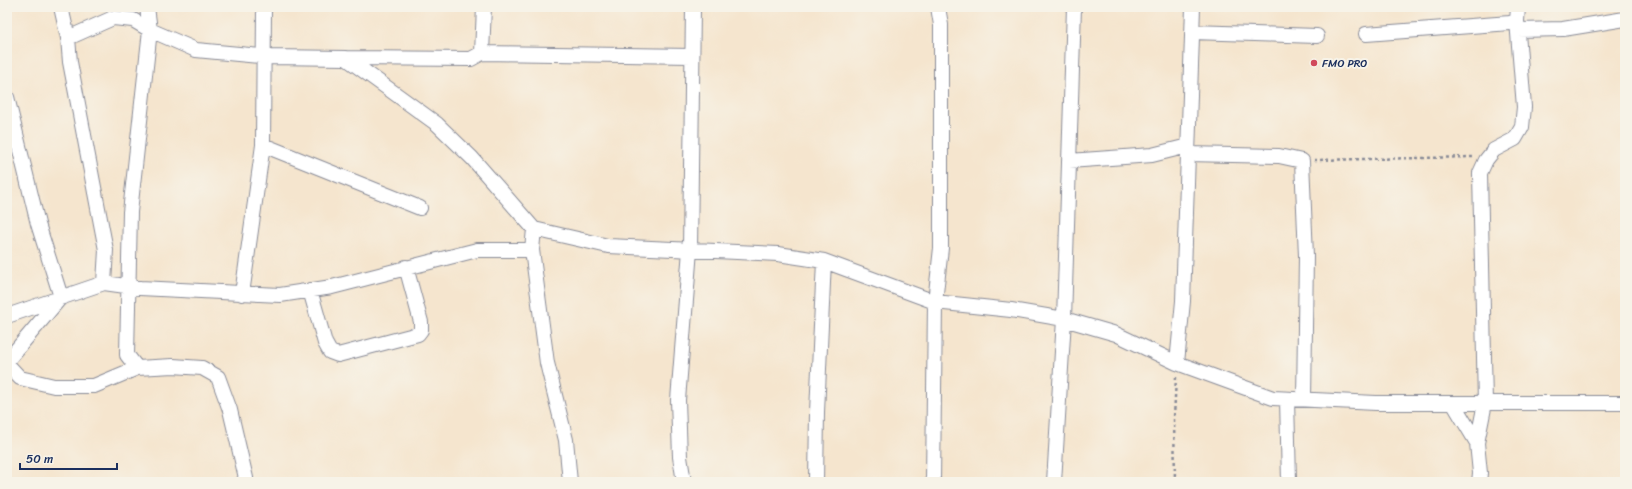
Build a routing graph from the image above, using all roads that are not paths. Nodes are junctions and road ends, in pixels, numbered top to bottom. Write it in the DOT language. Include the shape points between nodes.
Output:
graph roads {
  1 [pos="61,7"];
  2 [pos="147,7"];
  3 [pos="264,7"];
  4 [pos="484,7"];
  5 [pos="692,7"];
  6 [pos="938,7"];
  7 [pos="1074,7"];
  8 [pos="1193,7"];
  9 [pos="1518,7"];
  10 [pos="1625,19"];
  11 [pos="1517,25"];
  12 [pos="150,30"];
  13 [pos="1192,32"];
  14 [pos="1366,34"];
  15 [pos="1317,36"];
  16 [pos="68,38"];
  17 [pos="482,53"];
  18 [pos="263,56"];
  19 [pos="692,56"];
  20 [pos="346,58"];
  21 [pos="7,97"];
  22 [pos="263,145"];
  23 [pos="1188,150"];
  24 [pos="1069,161"];
  25 [pos="420,208"];
  26 [pos="534,229"];
  27 [pos="532,250"];
  28 [pos="690,250"];
  29 [pos="824,261"];
  30 [pos="406,267"];
  31 [pos="104,283"];
  32 [pos="127,286"];
  33 [pos="310,290"];
  34 [pos="242,294"];
  35 [pos="61,297"];
  36 [pos="935,302"];
  37 [pos="7,316"];
  38 [pos="1064,319"];
  39 [pos="7,362"];
  40 [pos="1177,363"];
  41 [pos="137,368"];
  42 [pos="1288,399"];
  43 [pos="1304,399"];
  44 [pos="1453,403"];
  45 [pos="1485,403"];
  46 [pos="1625,403"];
  47 [pos="1476,443"];
  48 [pos="243,482"];
  49 [pos="570,482"];
  50 [pos="684,482"];
  51 [pos="816,482"];
  52 [pos="933,482"];
  53 [pos="1054,482"];
  54 [pos="1289,482"];
  55 [pos="1479,482"];
  1 -- 16 [label="street"];
  2 -- 12 [label="street"];
  3 -- 18 [label="street"];
  4 -- 17 [label="street"];
  5 -- 19 [label="street"];
  6 -- 36 [label="street" via="941,25 941,248"];
  7 -- 24 [label="street"];
  8 -- 13 [label="street"];
  9 -- 11 [label="street"];
  10 -- 11 [label="street" via="1563,29"];
  11 -- 14 [label="street" via="1510,23"];
  11 -- 45 [label="street" via="1524,107 1522,127 1515,139 1494,150 1480,173"];
  12 -- 16 [label="street" via="133,20 113,18"];
  12 -- 18 [label="street" via="196,50"];
  12 -- 32 [label="street" via="130,212"];
  13 -- 15 [label="street"];
  13 -- 23 [label="street"];
  16 -- 31 [label="street" via="70,62 106,250"];
  17 -- 19 [label="street"];
  17 -- 20 [label="street" via="471,59"];
  18 -- 20 [label="street"];
  18 -- 22 [label="street"];
  19 -- 28 [label="street"];
  20 -- 26 [label="street" via="436,124 472,158"];
  21 -- 35 [label="street" via="38,224"];
  22 -- 25 [label="street"];
  22 -- 34 [label="street"];
  23 -- 24 [label="street"];
  23 -- 40 [label="street" via="1183,301"];
  23 -- 43 [label="street" via="1278,156 1302,161 1306,256"];
  24 -- 38 [label="street"];
  26 -- 27 [label="street"];
  26 -- 28 [label="street" via="608,246"];
  27 -- 30 [label="street" via="477,250"];
  27 -- 49 [label="street" via="547,363 566,440"];
  28 -- 29 [label="street" via="778,254"];
  28 -- 50 [label="street" via="678,400 680,457"];
  29 -- 36 [label="street"];
  29 -- 51 [label="street"];
  30 -- 33 [label="street"];
  30 -- 33 [label="street" via="421,322 418,334 338,355 330,352 325,343"];
  31 -- 32 [label="street"];
  31 -- 35 [label="street"];
  32 -- 34 [label="street"];
  32 -- 41 [label="street" via="127,355"];
  33 -- 34 [label="street" via="280,296"];
  35 -- 37 [label="street"];
  35 -- 39 [label="street"];
  36 -- 38 [label="street"];
  36 -- 52 [label="street"];
  38 -- 40 [label="street" via="1116,334"];
  38 -- 53 [label="street"];
  39 -- 41 [label="street" via="20,378 54,386 94,386"];
  40 -- 42 [label="street" via="1273,398"];
  41 -- 48 [label="street" via="202,368 218,377 230,410 246,478"];
  42 -- 43 [label="street"];
  42 -- 54 [label="street"];
  43 -- 44 [label="street" via="1376,403"];
  44 -- 45 [label="street"];
  44 -- 47 [label="street"];
  45 -- 46 [label="street"];
  45 -- 47 [label="street"];
  47 -- 55 [label="street"];
}
